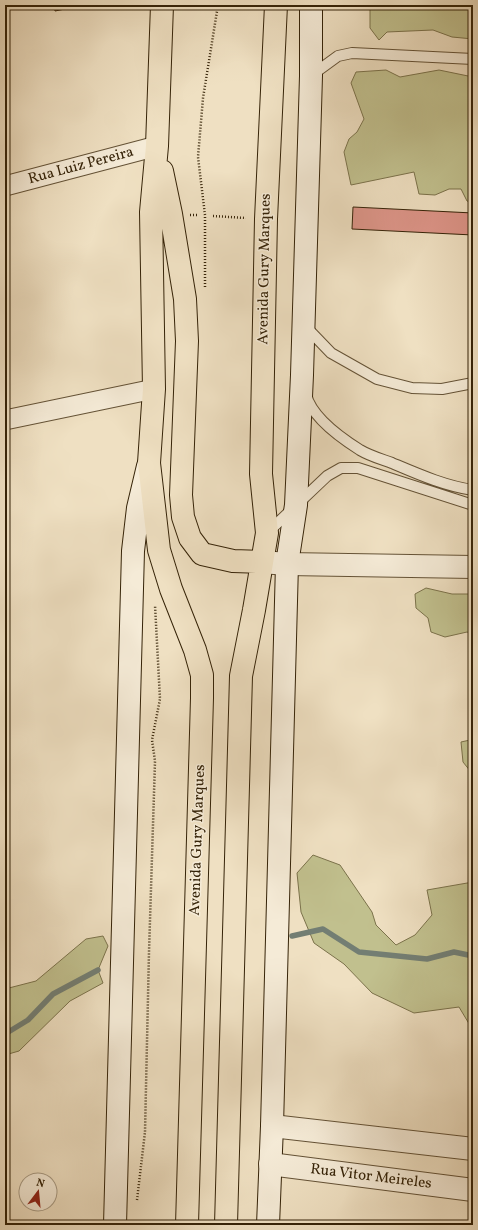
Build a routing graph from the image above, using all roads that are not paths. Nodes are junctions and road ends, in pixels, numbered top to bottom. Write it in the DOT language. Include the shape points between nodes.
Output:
graph roads {
  1 [pos="162,5"];
  2 [pos="276,5"];
  3 [pos="311,5"];
  4 [pos="473,59"];
  5 [pos="311,76"];
  6 [pos="157,146"];
  7 [pos="5,186"];
  8 [pos="303,324"];
  9 [pos="302,375"];
  10 [pos="473,383"];
  11 [pos="154,389"];
  12 [pos="5,420"];
  13 [pos="149,463"];
  14 [pos="473,490"];
  15 [pos="296,505"];
  16 [pos="473,505"];
  17 [pos="267,533"];
  18 [pos="262,562"];
  19 [pos="286,564"];
  20 [pos="473,567"];
  21 [pos="272,1126"];
  22 [pos="473,1149"];
  23 [pos="270,1164"];
  24 [pos="473,1190"];
  25 [pos="115,1225"];
  26 [pos="187,1225"];
  27 [pos="226,1225"];
  28 [pos="268,1225"];
  1 -- 6 [label="main road, Avenida Gury Marques"];
  2 -- 17 [label="main road, Avenida Gury Marques" via="266,219 261,466"];
  3 -- 5 [label="main road"];
  4 -- 5 [label="lane" via="352,53 338,56"];
  5 -- 8 [label="main road"];
  6 -- 7 [label="street, Rua Luiz Pereira"];
  6 -- 11 [label="main road, Avenida Gury Marques" via="151,212"];
  6 -- 18 [label="main road" via="185,299 187,341 181,495 183,517 190,538 202,554 233,561"];
  8 -- 9 [label="main road"];
  8 -- 10 [label="lane" via="331,353 377,378 412,388 442,389"];
  9 -- 14 [label="lane" via="307,398 320,420 361,451 421,475"];
  9 -- 15 [label="main road"];
  11 -- 12 [label="street"];
  11 -- 13 [label="main road, Avenida Gury Marques"];
  13 -- 25 [label="main road, Avenida Gury Marques" via="138,508 133,551"];
  13 -- 26 [label="main road, Avenida Gury Marques" via="159,550 202,676"];
  15 -- 16 [label="lane" via="327,476 341,468 358,468"];
  15 -- 17 [label="lane"];
  15 -- 19 [label="main road"];
  17 -- 18 [label="main road, Avenida Gury Marques"];
  18 -- 19 [label="main road"];
  18 -- 27 [label="main road, Avenida Gury Marques" via="241,676"];
  19 -- 20 [label="main road"];
  19 -- 21 [label="main road"];
  21 -- 22 [label="main road"];
  21 -- 23 [label="main road"];
  23 -- 24 [label="main road, Rua Vitor Meireles"];
  23 -- 28 [label="main road"];
}
